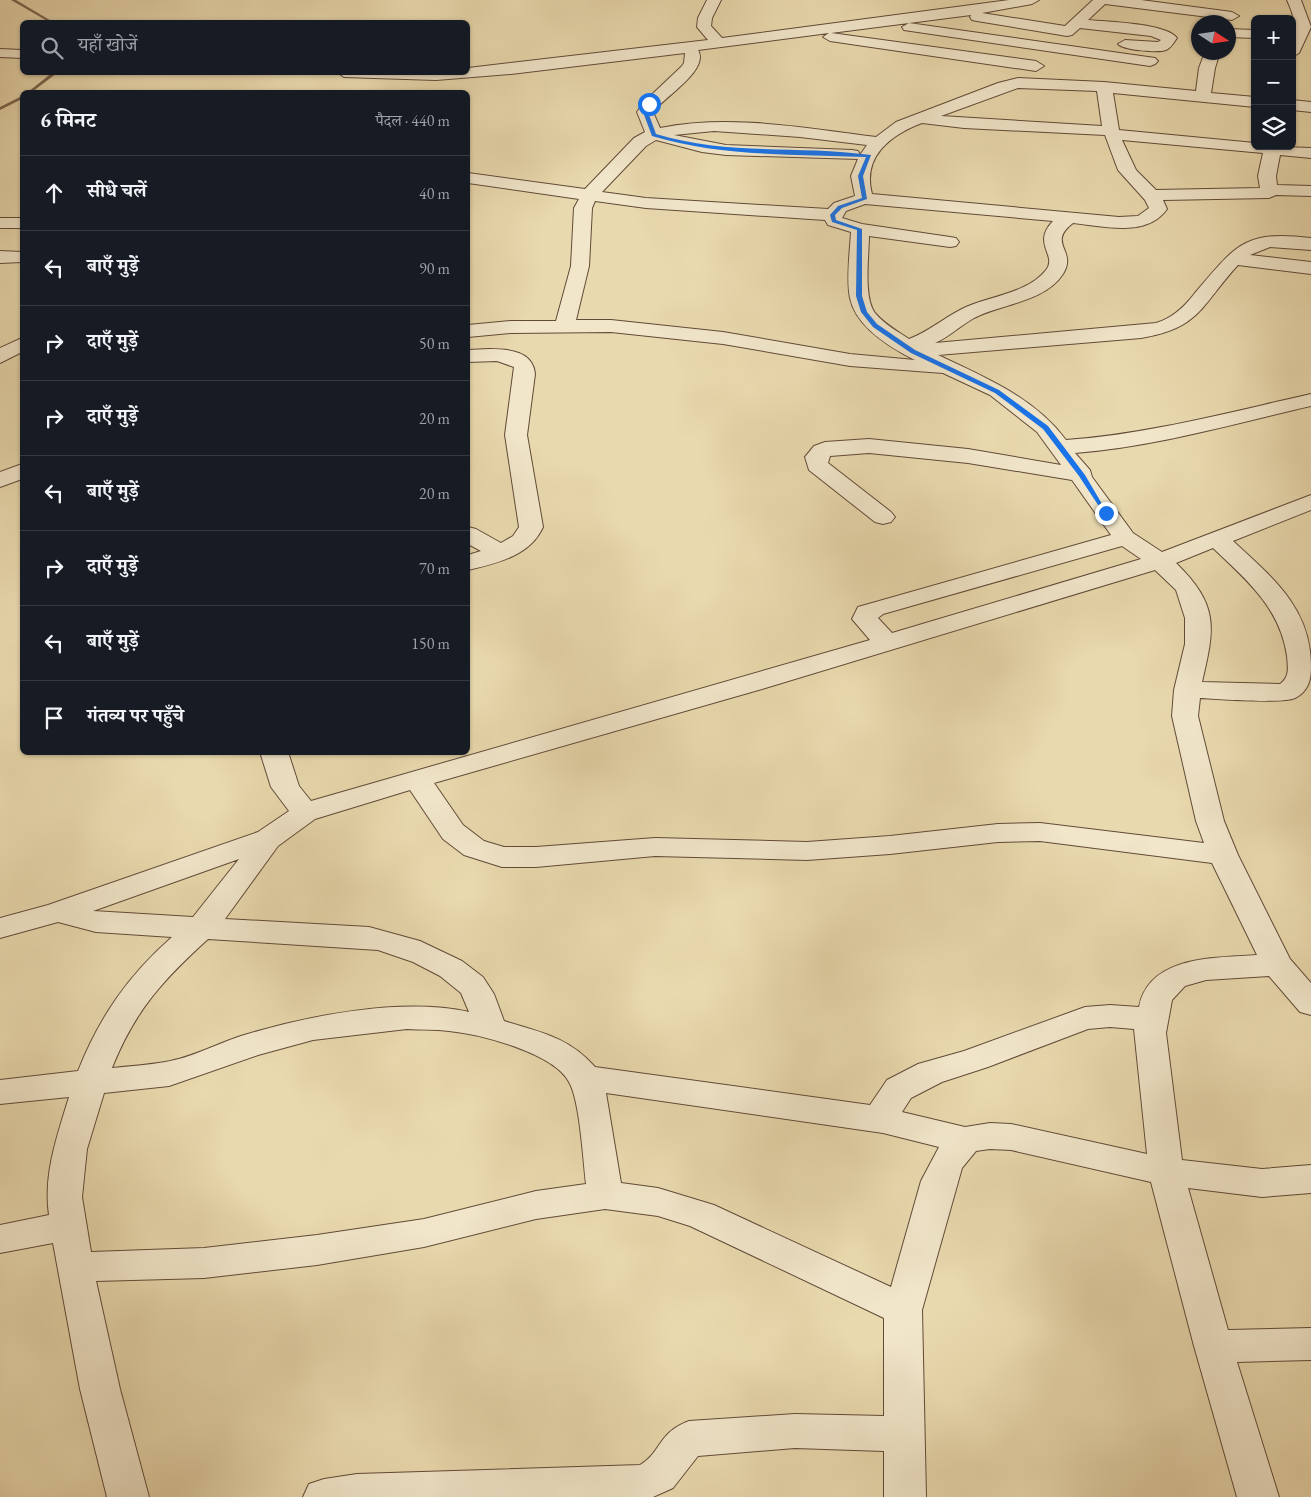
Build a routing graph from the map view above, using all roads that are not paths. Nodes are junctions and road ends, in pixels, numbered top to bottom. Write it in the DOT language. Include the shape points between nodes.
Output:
graph roads {
  1 [pos="714,0"];
  2 [pos="1032,0"];
  3 [pos="1100,0"];
  4 [pos="1108,0"];
  5 [pos="1213,0"];
  6 [pos="1294,0"];
  7 [pos="954,12"];
  8 [pos="1195,15"];
  9 [pos="1232,15"];
  10 [pos="908,27"];
  11 [pos="810,30"];
  12 [pos="1069,30"];
  13 [pos="1236,33"];
  14 [pos="1251,34"];
  15 [pos="1302,36"];
  16 [pos="718,42"];
  17 [pos="688,46"];
  18 [pos="1050,48"];
  19 [pos="0,53"];
  20 [pos="20,54"];
  21 [pos="1210,60"];
  22 [pos="1150,61"];
  23 [pos="1036,66"];
  24 [pos="470,72"];
  25 [pos="1031,83"];
  26 [pos="1104,87"];
  27 [pos="1203,97"];
  28 [pos="1251,102"];
  29 [pos="1296,106"];
  30 [pos="1311,108"];
  31 [pos="919,118"];
  32 [pos="1028,127"];
  33 [pos="1112,133"];
  34 [pos="654,134"];
  35 [pos="879,142"];
  36 [pos="1251,146"];
  37 [pos="1273,150"];
  38 [pos="1288,150"];
  39 [pos="1311,153"];
  40 [pos="869,156"];
  41 [pos="470,178"];
  42 [pos="1270,190"];
  43 [pos="1311,191"];
  44 [pos="589,195"];
  45 [pos="1152,195"];
  46 [pos="864,199"];
  47 [pos="832,215"];
  48 [pos="1069,218"];
  49 [pos="0,222"];
  50 [pos="20,222"];
  51 [pos="860,229"];
  52 [pos="950,242"];
  53 [pos="1311,244"];
  54 [pos="0,257"];
  55 [pos="20,257"];
  56 [pos="1246,261"];
  57 [pos="1311,268"];
  58 [pos="565,325"];
  59 [pos="470,331"];
  60 [pos="20,345"];
  61 [pos="910,349"];
  62 [pos="470,356"];
  63 [pos="0,357"];
  64 [pos="950,368"];
  65 [pos="1311,400"];
  66 [pos="1061,447"];
  67 [pos="1082,475"];
  68 [pos="1307,508"];
  69 [pos="883,518"];
  70 [pos="470,535"];
  71 [pos="1125,538"];
  72 [pos="1218,540"];
  73 [pos="499,552"];
  74 [pos="470,561"];
  75 [pos="1160,561"];
  76 [pos="887,643"];
  77 [pos="1187,690"];
  78 [pos="275,755"];
  79 [pos="418,781"];
  80 [pos="305,814"];
  81 [pos="268,839"];
  82 [pos="1223,855"];
  83 [pos="58,912"];
  84 [pos="202,927"];
  85 [pos="0,928"];
  86 [pos="1278,965"];
  87 [pos="1311,1004"];
  88 [pos="1153,1018"];
  89 [pos="490,1028"];
  90 [pos="585,1078"];
  91 [pos="90,1082"];
  92 [pos="0,1092"];
  93 [pos="882,1120"];
  94 [pos="965,1140"];
  95 [pos="1166,1172"];
  96 [pos="1311,1179"];
  97 [pos="605,1195"];
  98 [pos="69,1226"];
  99 [pos="0,1239"];
  100 [pos="76,1267"];
  101 [pos="903,1310"];
  102 [pos="1311,1344"];
  103 [pos="1213,1346"];
  104 [pos="905,1434"];
  105 [pos="128,1497"];
  106 [pos="324,1497"];
  107 [pos="905,1497"];
  108 [pos="1258,1497"];
  1 -- 16 [label="street" via="704,27"];
  2 -- 7 [label="street"];
  3 -- 12 [label="street"];
  4 -- 8 [label="street"];
  5 -- 9 [label="street" via="1235,3"];
  6 -- 15 [label="street" via="1304,23"];
  7 -- 11 [label="street"];
  7 -- 12 [label="street"];
  10 -- 18 [label="street"];
  11 -- 16 [label="street"];
  11 -- 23 [label="street" via="832,38"];
  12 -- 12 [label="street" via="1154,32 1170,38 1159,47"];
  12 -- 18 [label="street"];
  13 -- 14 [label="street"];
  16 -- 17 [label="street"];
  17 -- 24 [label="street"];
  17 -- 34 [label="street" via="693,54 689,68 649,104 645,112"];
  18 -- 22 [label="street"];
  18 -- 23 [label="street"];
  19 -- 20 [label="street"];
  21 -- 27 [label="street"];
  23 -- 25 [label="street"];
  25 -- 26 [label="street"];
  25 -- 31 [label="street" via="1003,86"];
  25 -- 32 [label="street"];
  26 -- 27 [label="street"];
  26 -- 33 [label="street"];
  27 -- 28 [label="street"];
  29 -- 30 [label="street"];
  31 -- 32 [label="street"];
  31 -- 35 [label="street" via="902,125"];
  32 -- 33 [label="street"];
  33 -- 36 [label="street"];
  33 -- 45 [label="street" via="1128,173"];
  34 -- 35 [label="street" via="685,128 740,127"];
  34 -- 40 [label="street" via="710,148"];
  34 -- 44 [label="street" via="628,153"];
  35 -- 40 [label="street"];
  37 -- 42 [label="street" via="1267,176"];
  38 -- 39 [label="street"];
  40 -- 46 [label="street" via="860,176"];
  41 -- 44 [label="street"];
  42 -- 43 [label="street"];
  42 -- 45 [label="street" via="1264,194"];
  44 -- 47 [label="street" via="646,203"];
  44 -- 58 [label="street" via="583,208 580,266"];
  45 -- 48 [label="street" via="1158,209 1149,219 1139,222"];
  46 -- 47 [label="street" via="840,207"];
  46 -- 48 [label="street"];
  47 -- 51 [label="street" via="834,221"];
  48 -- 61 [label="street" via="1053,230 1051,236 1058,260 1052,275 1040,284 963,316"];
  49 -- 50 [label="street"];
  51 -- 52 [label="street"];
  51 -- 61 [label="street" via="859,296 864,312 875,325"];
  53 -- 56 [label="street" via="1258,244"];
  54 -- 55 [label="street"];
  56 -- 57 [label="street"];
  56 -- 61 [label="street" via="1175,323 1162,328 1112,335"];
  58 -- 59 [label="street"];
  58 -- 64 [label="street" via="611,326 723,338 850,360"];
  60 -- 63 [label="street"];
  61 -- 64 [label="street"];
  62 -- 73 [label="street" via="505,356 524,364 516,435 531,528 521,543"];
  64 -- 66 [label="street" via="1017,405 1045,428"];
  65 -- 66 [label="street" via="1164,433 1102,444"];
  66 -- 67 [label="street"];
  67 -- 69 [label="street" via="919,450 869,446 832,447 822,451 816,457 817,465"];
  67 -- 71 [label="street"];
  68 -- 72 [label="street"];
  70 -- 73 [label="street"];
  71 -- 75 [label="street"];
  71 -- 76 [label="street" via="874,608 867,612 865,618"];
  72 -- 75 [label="street"];
  72 -- 77 [label="street" via="1263,582 1289,615 1299,642 1302,673 1296,686 1286,692"];
  73 -- 74 [label="street"];
  75 -- 76 [label="street"];
  75 -- 77 [label="street" via="1187,588 1198,618 1198,644"];
  76 -- 79 [label="street"];
  77 -- 82 [label="street" via="1186,716 1210,821"];
  78 -- 80 [label="street" via="284,787"];
  79 -- 80 [label="street"];
  79 -- 82 [label="street" via="453,832 474,848 502,857 655,847 807,851 1040,832"];
  80 -- 81 [label="street"];
  81 -- 83 [label="street"];
  81 -- 84 [label="street" via="239,882"];
  82 -- 86 [label="street"];
  83 -- 84 [label="street" via="96,922"];
  83 -- 85 [label="street"];
  84 -- 89 [label="street" via="370,937 403,945 448,967 471,984"];
  84 -- 91 [label="street" via="159,966 132,998 108,1037"];
  86 -- 87 [label="street"];
  86 -- 88 [label="street" via="1206,969 1174,978 1157,996"];
  88 -- 93 [label="street" via="1085,1018 930,1073 899,1089 888,1103"];
  88 -- 95 [label="street" via="1150,1033"];
  89 -- 90 [label="street" via="542,1045 569,1059"];
  89 -- 91 [label="street" via="449,1019 407,1018 313,1028 250,1045 169,1074"];
  90 -- 93 [label="street"];
  90 -- 97 [label="street" via="592,1102"];
  91 -- 92 [label="street"];
  91 -- 98 [label="street" via="70,1149 64,1197"];
  93 -- 94 [label="street"];
  94 -- 95 [label="street" via="1010,1137"];
  94 -- 101 [label="street" via="947,1162 939,1180"];
  95 -- 96 [label="street" via="1262,1183"];
  95 -- 103 [label="street"];
  97 -- 100 [label="street" via="536,1205 424,1233 317,1250 204,1263"];
  97 -- 101 [label="street" via="658,1202 701,1215"];
  98 -- 99 [label="street"];
  98 -- 100 [label="street"];
  100 -- 105 [label="street" via="100,1389"];
  101 -- 104 [label="street"];
  102 -- 103 [label="street"];
  103 -- 108 [label="street"];
  104 -- 106 [label="street" via="794,1431 689,1439 677,1447 666,1470 654,1480 640,1483 358,1492"];
  104 -- 107 [label="street"];
}
